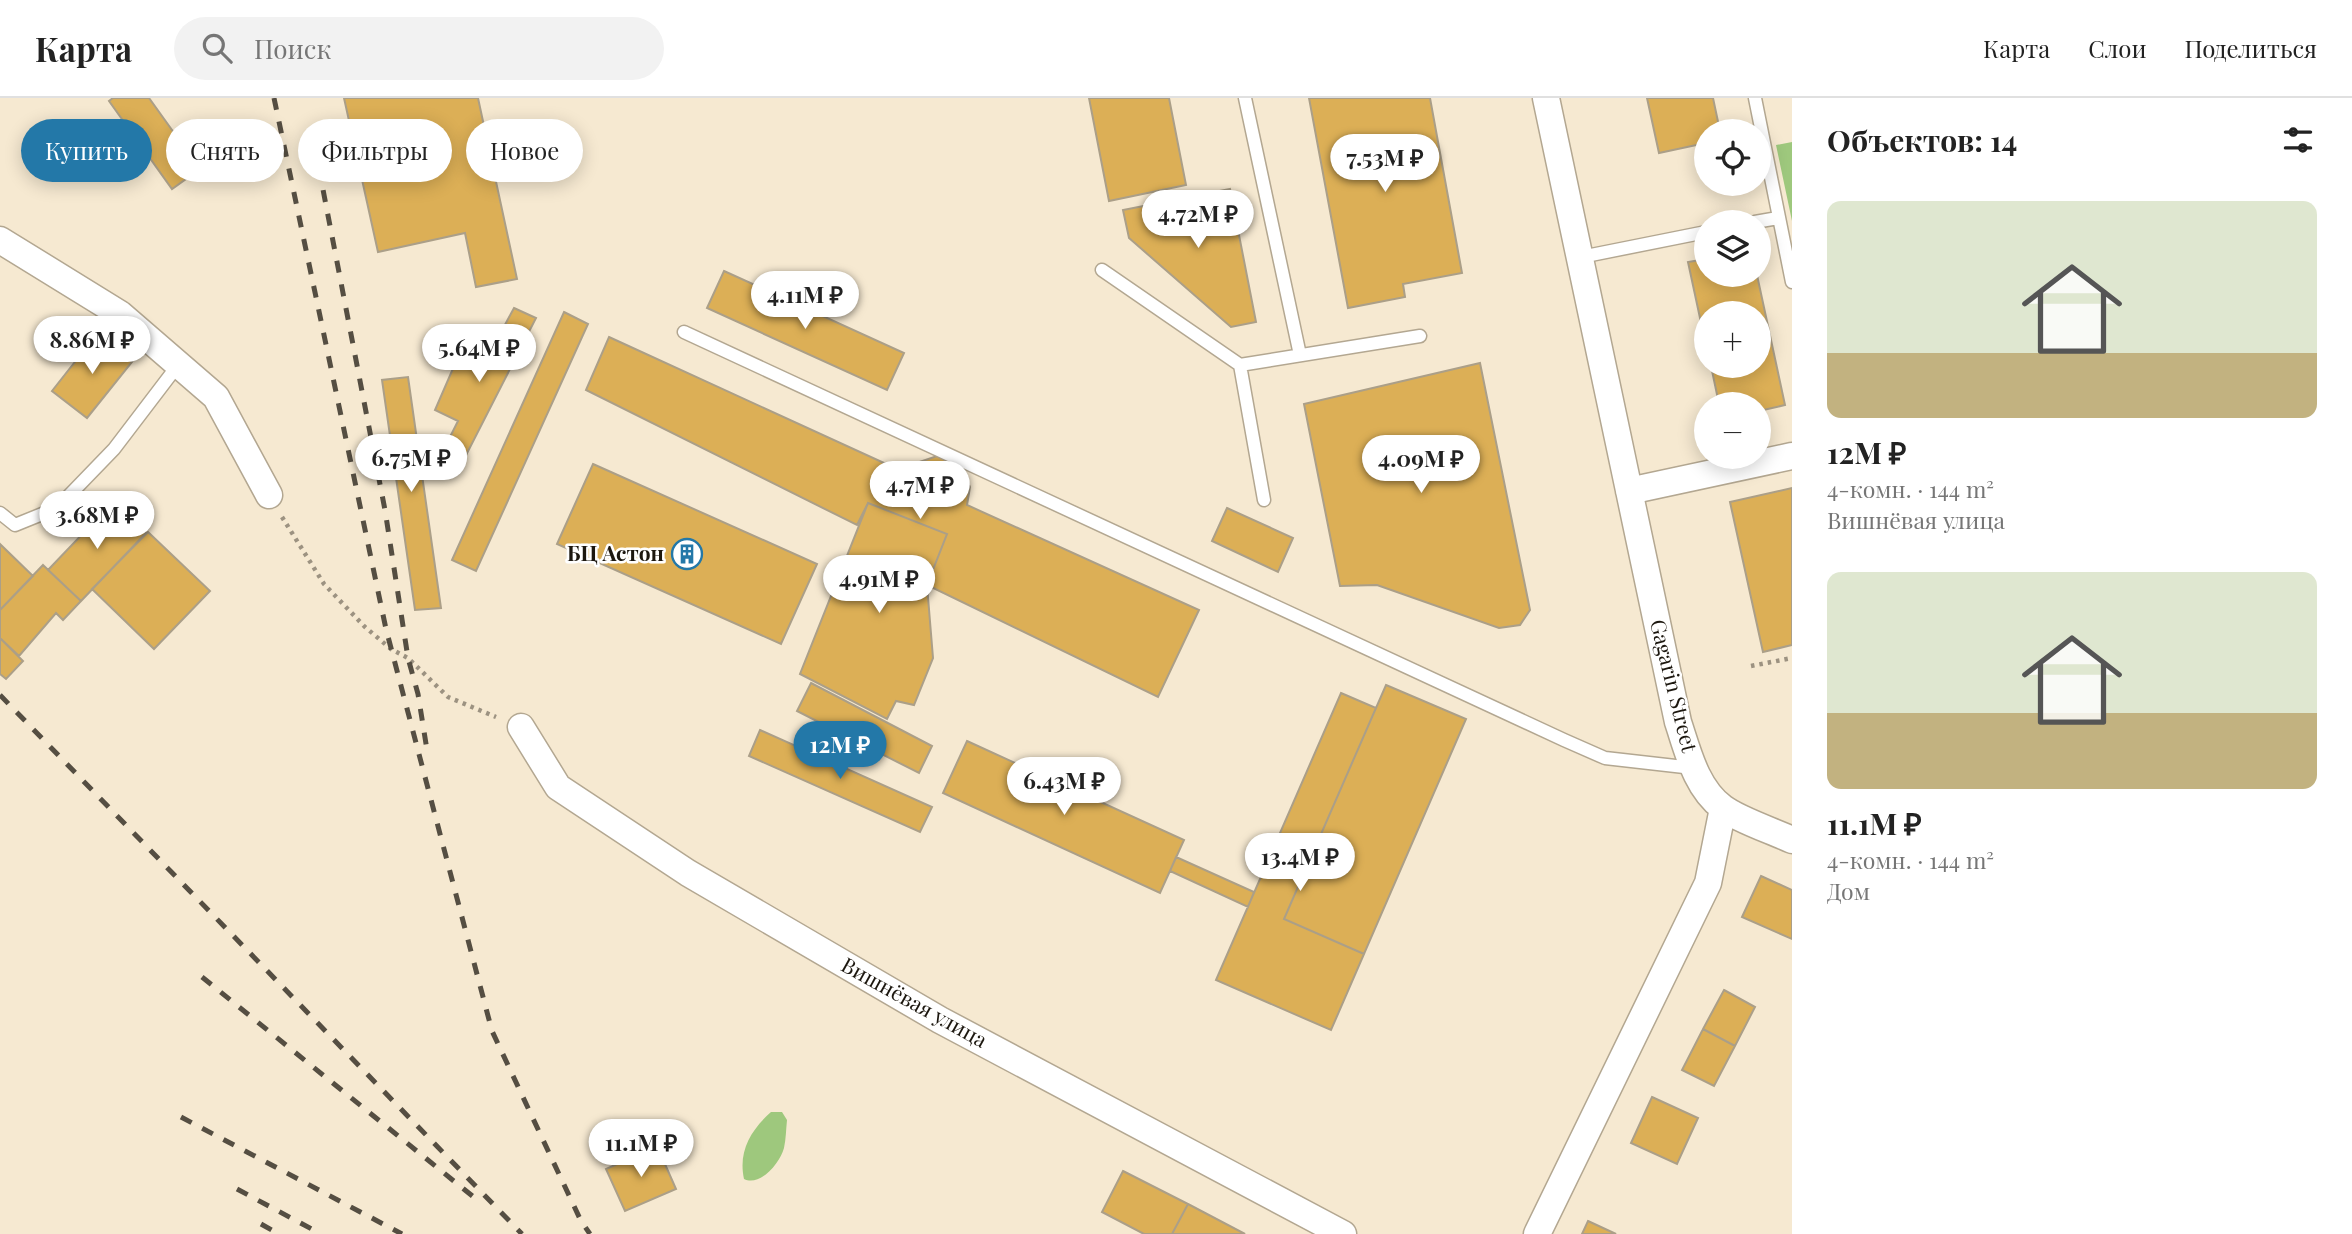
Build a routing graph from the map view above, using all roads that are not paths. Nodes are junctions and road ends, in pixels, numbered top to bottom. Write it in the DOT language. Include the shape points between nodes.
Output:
graph roads {
  1 [pos="1245,98"];
  2 [pos="1546,98"];
  3 [pos="1755,98"];
  4 [pos="1778,218"];
  5 [pos="1771,219"];
  6 [pos="1694,234"];
  7 [pos="0,240"];
  8 [pos="1581,257"];
  9 [pos="1102,270"];
  10 [pos="1792,282"];
  11 [pos="684,332"];
  12 [pos="1420,336"];
  13 [pos="1300,355"];
  14 [pos="178,365"];
  15 [pos="1240,365"];
  16 [pos="1792,456"];
  17 [pos="1629,491"];
  18 [pos="269,495"];
  19 [pos="1264,500"];
  20 [pos="0,513"];
  21 [pos="521,727"];
  22 [pos="1693,768"];
  23 [pos="1723,808"];
  24 [pos="1792,840"];
  25 [pos="1343,1234"];
  26 [pos="1537,1234"];
  1 -- 13 [label="lane"];
  2 -- 8 [label="street, Gagarin Street"];
  3 -- 4 [label="lane"];
  4 -- 5 [label="lane"];
  4 -- 10 [label="lane"];
  6 -- 8 [label="lane"];
  7 -- 14 [label="street" via="120,314"];
  8 -- 17 [label="street, Gagarin Street"];
  9 -- 15 [label="lane"];
  11 -- 22 [label="lane" via="1605,758"];
  12 -- 13 [label="lane"];
  13 -- 15 [label="lane"];
  14 -- 18 [label="street" via="216,397"];
  14 -- 20 [label="lane" via="114,449 57,508 15,525"];
  15 -- 19 [label="lane"];
  16 -- 17 [label="street"];
  17 -- 22 [label="street, Gagarin Street" via="1678,722"];
  21 -- 25 [label="street, Вишнёвая улица" via="558,787 688,873 940,1020"];
  22 -- 23 [label="street, Gagarin Street"];
  23 -- 24 [label="street"];
  23 -- 26 [label="street" via="1708,883"];
}
